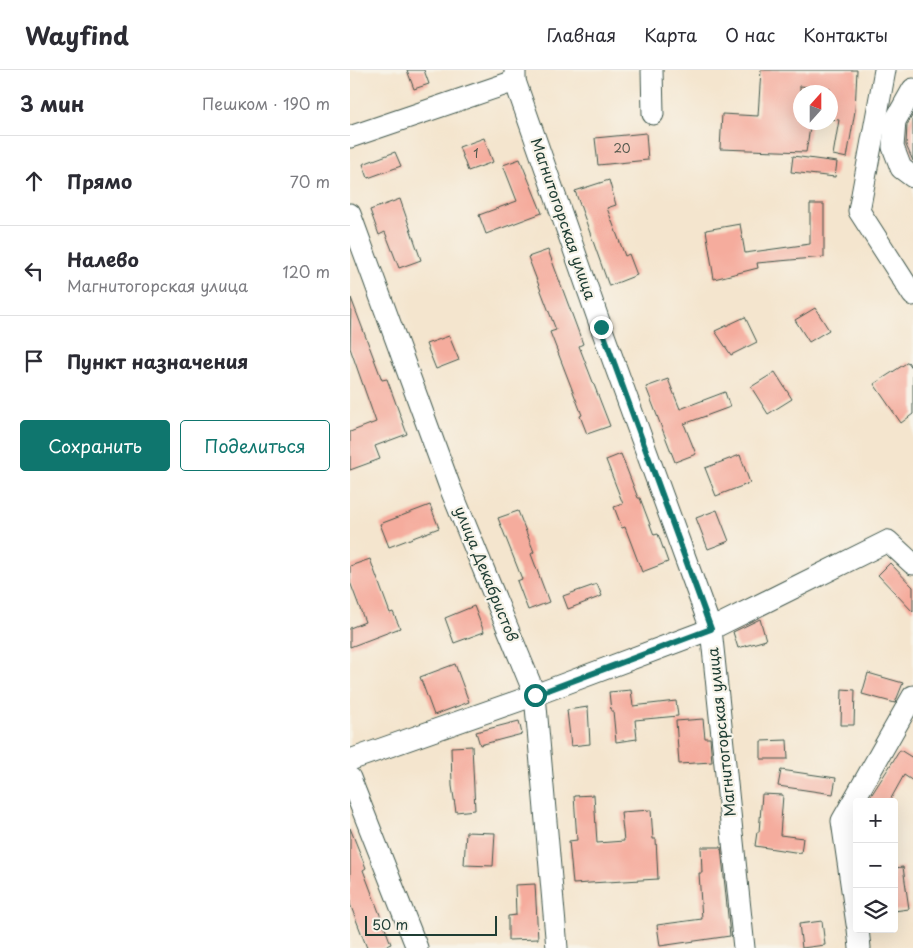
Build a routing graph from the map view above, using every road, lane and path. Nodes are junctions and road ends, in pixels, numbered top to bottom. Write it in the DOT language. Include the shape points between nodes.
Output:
graph roads {
  1 [pos="652,70"];
  2 [pos="884,70"];
  3 [pos="515,76"];
  4 [pos="913,89"];
  5 [pos="653,114"];
  6 [pos="350,137"];
  7 [pos="913,176"];
  8 [pos="350,214"];
  9 [pos="913,295"];
  10 [pos="913,564"];
  11 [pos="711,629"];
  12 [pos="535,695"];
  13 [pos="913,696"];
  14 [pos="350,760"];
  15 [pos="350,778"];
  16 [pos="853,897"];
  17 [pos="858,933"];
  18 [pos="418,948"];
  19 [pos="557,948"];
  20 [pos="744,948"];
  21 [pos="860,948"];
  1 -- 5 [label="street"];
  2 -- 9 [label="street" via="859,211"];
  3 -- 6 [label="street"];
  3 -- 11 [label="street, Магнитогорская улица" via="604,336"];
  4 -- 7 [label="street" via="895,121 893,147 900,168"];
  8 -- 12 [label="street, улица Декабристов" via="451,490"];
  10 -- 11 [label="street" via="888,541"];
  11 -- 12 [label="street"];
  11 -- 20 [label="street, Магнитогорская улица"];
  12 -- 14 [label="street"];
  12 -- 19 [label="street, улица Декабристов"];
  13 -- 16 [label="street" via="842,822"];
  15 -- 18 [label="street"];
  17 -- 21 [label="street"];
}
